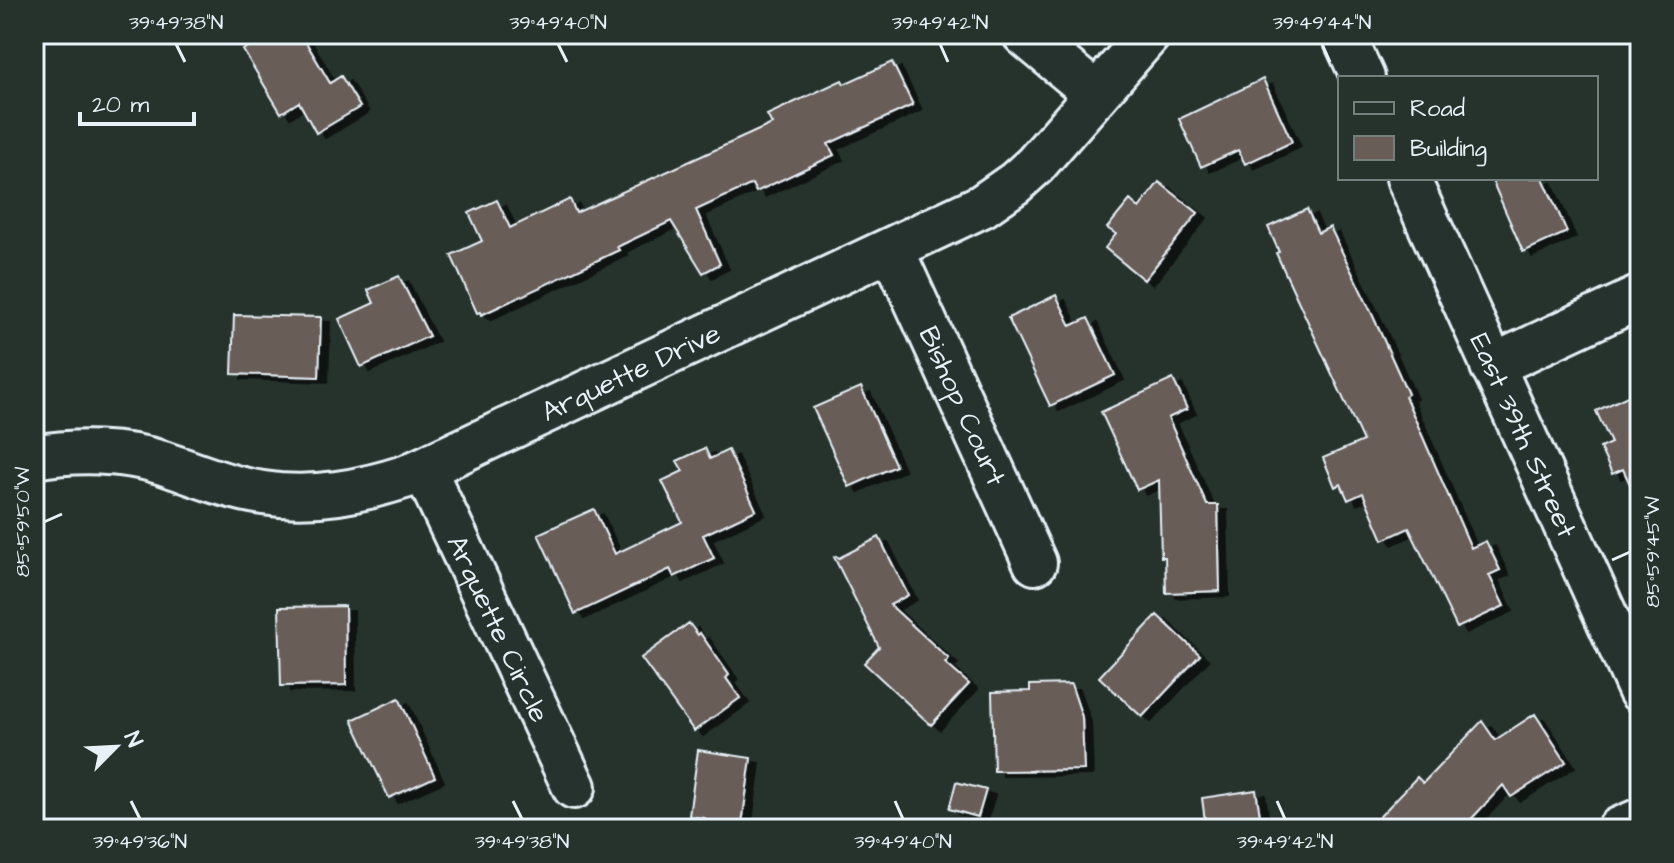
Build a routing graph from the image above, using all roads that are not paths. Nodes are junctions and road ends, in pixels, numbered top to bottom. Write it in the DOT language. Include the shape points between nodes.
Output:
graph roads {
  1 [pos="1024,34"];
  2 [pos="1149,34"];
  3 [pos="1343,34"];
  4 [pos="1362,76"];
  5 [pos="1096,94"];
  6 [pos="1409,180"];
  7 [pos="892,249"];
  8 [pos="1640,297"];
  9 [pos="1492,366"];
  10 [pos="34,457"];
  11 [pos="424,469"];
  12 [pos="1035,563"];
  13 [pos="1640,691"];
  14 [pos="574,787"];
  15 [pos="1640,820"];
  16 [pos="1619,829"];
  1 -- 5 [label="street"];
  2 -- 5 [label="street, Arquette Drive"];
  3 -- 4 [label="street"];
  5 -- 7 [label="street, Arquette Drive" via="1015,183 972,211"];
  6 -- 9 [label="street, East 39th Street"];
  7 -- 11 [label="street, Arquette Drive"];
  7 -- 12 [label="street, Bishop Court"];
  8 -- 9 [label="street"];
  9 -- 13 [label="street, East 39th Street"];
  10 -- 11 [label="street, Arquette Drive" via="122,455 159,461 248,490 303,495 364,489"];
  11 -- 14 [label="street, Arquette Circle"];
  15 -- 16 [label="street"];
}
